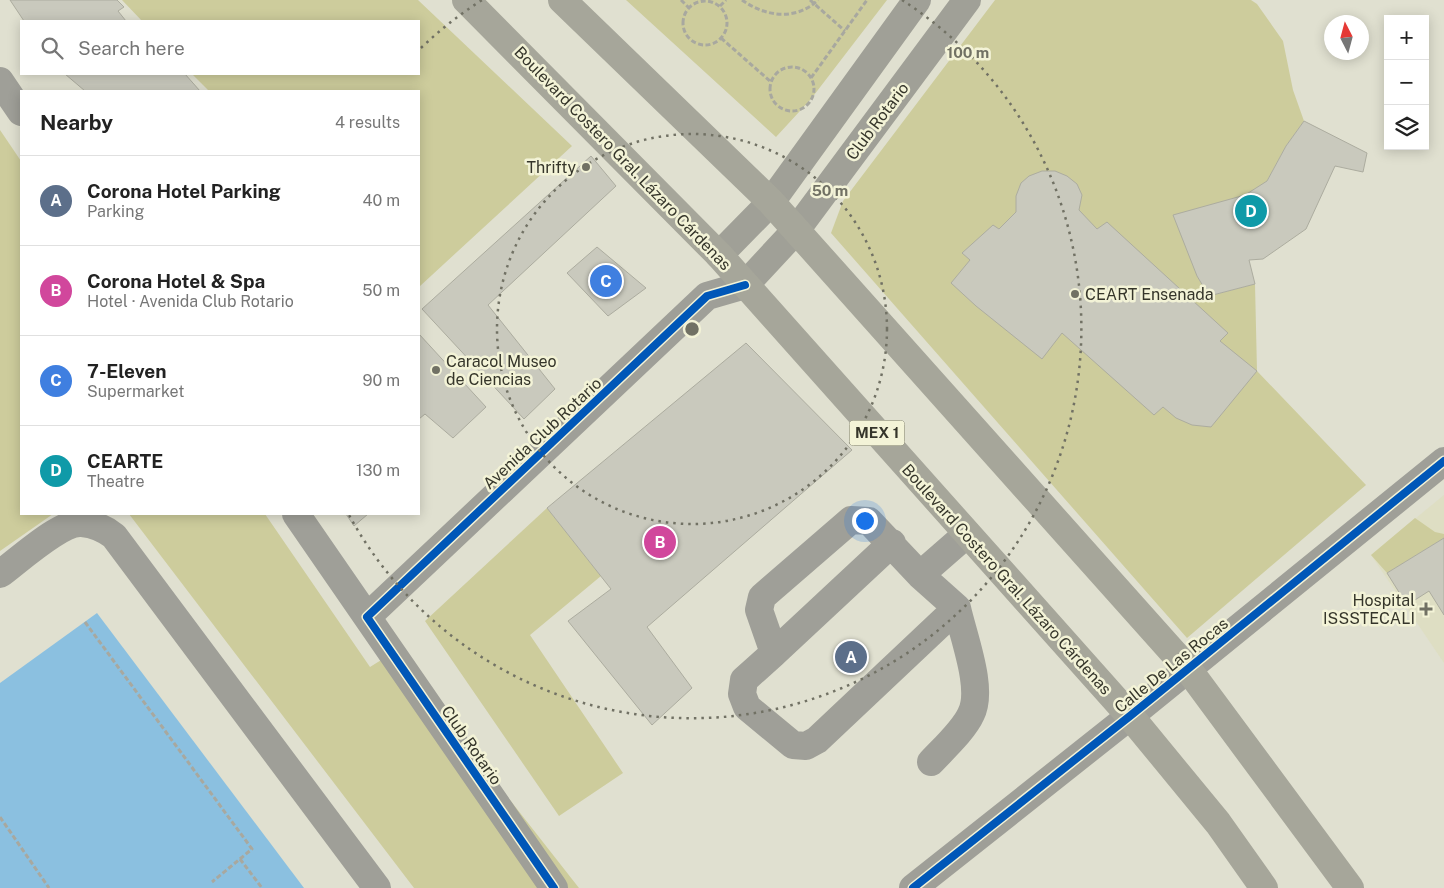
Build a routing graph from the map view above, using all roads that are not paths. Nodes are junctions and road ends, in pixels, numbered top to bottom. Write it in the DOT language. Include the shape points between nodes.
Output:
graph roads {
  1 [pos="466,0"];
  2 [pos="562,0"];
  3 [pos="917,0"];
  4 [pos="967,0"];
  5 [pos="0,81"];
  6 [pos="20,111"];
  7 [pos="771,202"];
  8 [pos="797,229"];
  9 [pos="719,255"];
  10 [pos="745,285"];
  11 [pos="707,296"];
  12 [pos="1444,461"];
  13 [pos="297,515"];
  14 [pos="967,534"];
  15 [pos="892,543"];
  16 [pos="0,574"];
  17 [pos="920,575"];
  18 [pos="957,608"];
  19 [pos="367,617"];
  20 [pos="774,653"];
  21 [pos="1188,669"];
  22 [pos="1130,716"];
  23 [pos="931,762"];
  24 [pos="924,885"];
  25 [pos="377,888"];
  26 [pos="554,888"];
  27 [pos="1264,888"];
  28 [pos="1350,888"];
  1 -- 9 [label="highway, Boulevard Costero Gral. Lázaro Cárdenas / MEX 1"];
  2 -- 7 [label="highway"];
  3 -- 7 [label="main road"];
  4 -- 8 [label="main road, Club Rotario"];
  5 -- 6 [label="street"];
  7 -- 8 [label="highway"];
  7 -- 9 [label="main road"];
  8 -- 10 [label="main road, Club Rotario"];
  8 -- 21 [label="highway"];
  9 -- 10 [label="highway, Boulevard Costero Gral. Lázaro Cárdenas / MEX 1"];
  9 -- 11 [label="street"];
  10 -- 11 [label="street, Avenida Club Rotario"];
  10 -- 14 [label="highway, Boulevard Costero Gral. Lázaro Cárdenas / MEX 1"];
  11 -- 19 [label="street, Avenida Club Rotario"];
  12 -- 21 [label="street, Calle De Las Rocas"];
  13 -- 19 [label="street, Club Rotario"];
  14 -- 17 [label="street"];
  14 -- 22 [label="highway, Boulevard Costero Gral. Lázaro Cárdenas / MEX 1"];
  15 -- 17 [label="street"];
  15 -- 20 [label="street"];
  15 -- 20 [label="street" via="869,521 851,520 762,597 759,610"];
  16 -- 25 [label="street" via="64,527 81,522 105,529 114,536"];
  17 -- 18 [label="street"];
  18 -- 20 [label="street" via="817,740 806,746 793,745 747,707 742,694 744,680"];
  18 -- 23 [label="street" via="976,701 971,716"];
  19 -- 26 [label="street, Club Rotario"];
  21 -- 22 [label="street, Calle De Las Rocas"];
  21 -- 28 [label="highway"];
  22 -- 24 [label="street, Calle De Las Rocas"];
  22 -- 27 [label="highway, Boulevard Costero Gral. Lázaro Cárdenas / MEX 1" via="1218,823"];
}
